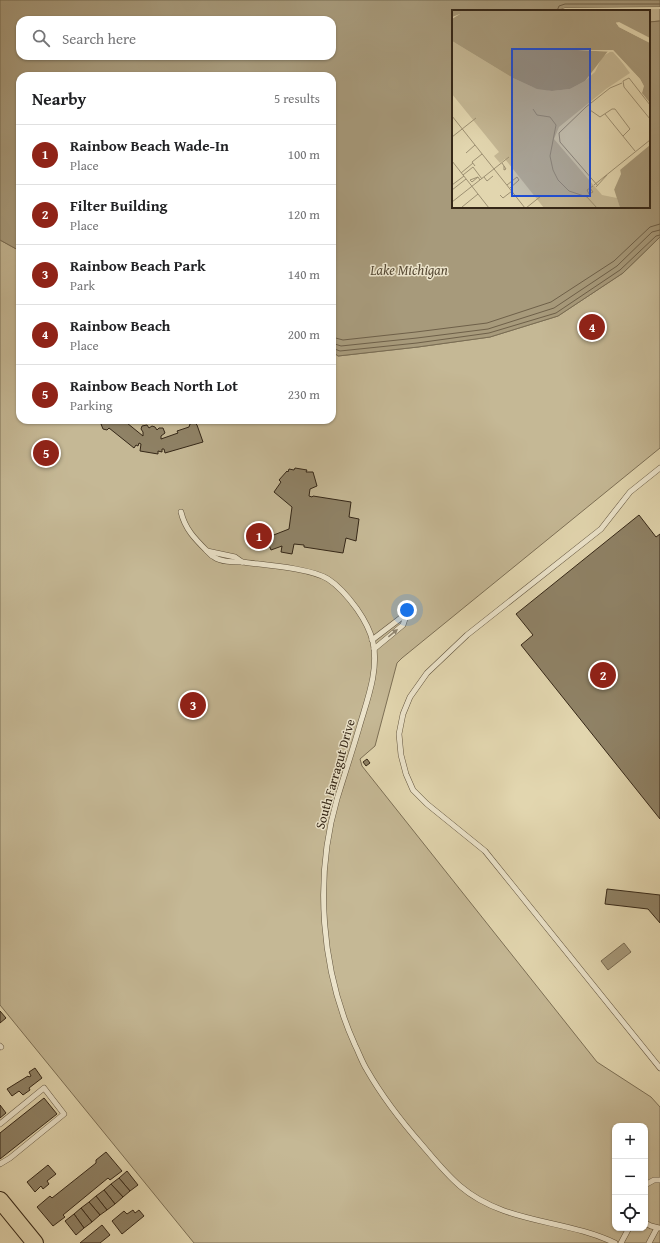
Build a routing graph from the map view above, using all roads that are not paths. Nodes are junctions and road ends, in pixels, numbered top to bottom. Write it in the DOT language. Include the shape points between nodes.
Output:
graph roads {
  1 [pos="660,468"];
  2 [pos="182,512"];
  3 [pos="372,640"];
  4 [pos="374,649"];
  5 [pos="660,1068"];
  6 [pos="0,1124"];
  7 [pos="0,1164"];
  8 [pos="660,1180"];
  9 [pos="648,1183"];
  10 [pos="0,1201"];
  11 [pos="648,1224"];
  12 [pos="659,1228"];
  13 [pos="627,1231"];
  14 [pos="35,1243"];
  15 [pos="615,1243"];
  16 [pos="621,1243"];
  17 [pos="649,1243"];
  1 -- 5 [label="lane" via="630,492 601,529 467,635 427,673 410,697 399,734 400,755 413,790 485,851"];
  2 -- 3 [label="lane, South Farragut Drive" via="189,532 214,557 233,562 308,571 328,579 353,602 366,622"];
  3 -- 4 [label="lane, South Farragut Drive"];
  4 -- 3 [label="lane, one-way" via="403,625 407,613"];
  4 -- 15 [label="lane, South Farragut Drive" via="372,685 336,803 324,874 328,946 336,990 347,1028 366,1069 394,1112 460,1186 483,1202 511,1214 588,1232"];
  6 -- 7 [label="lane" via="44,1088 64,1114"];
  8 -- 9 [label="lane"];
  10 -- 14 [label="main road"];
  11 -- 12 [label="lane"];
  12 -- 17 [label="lane"];
  13 -- 16 [label="lane"];
}
